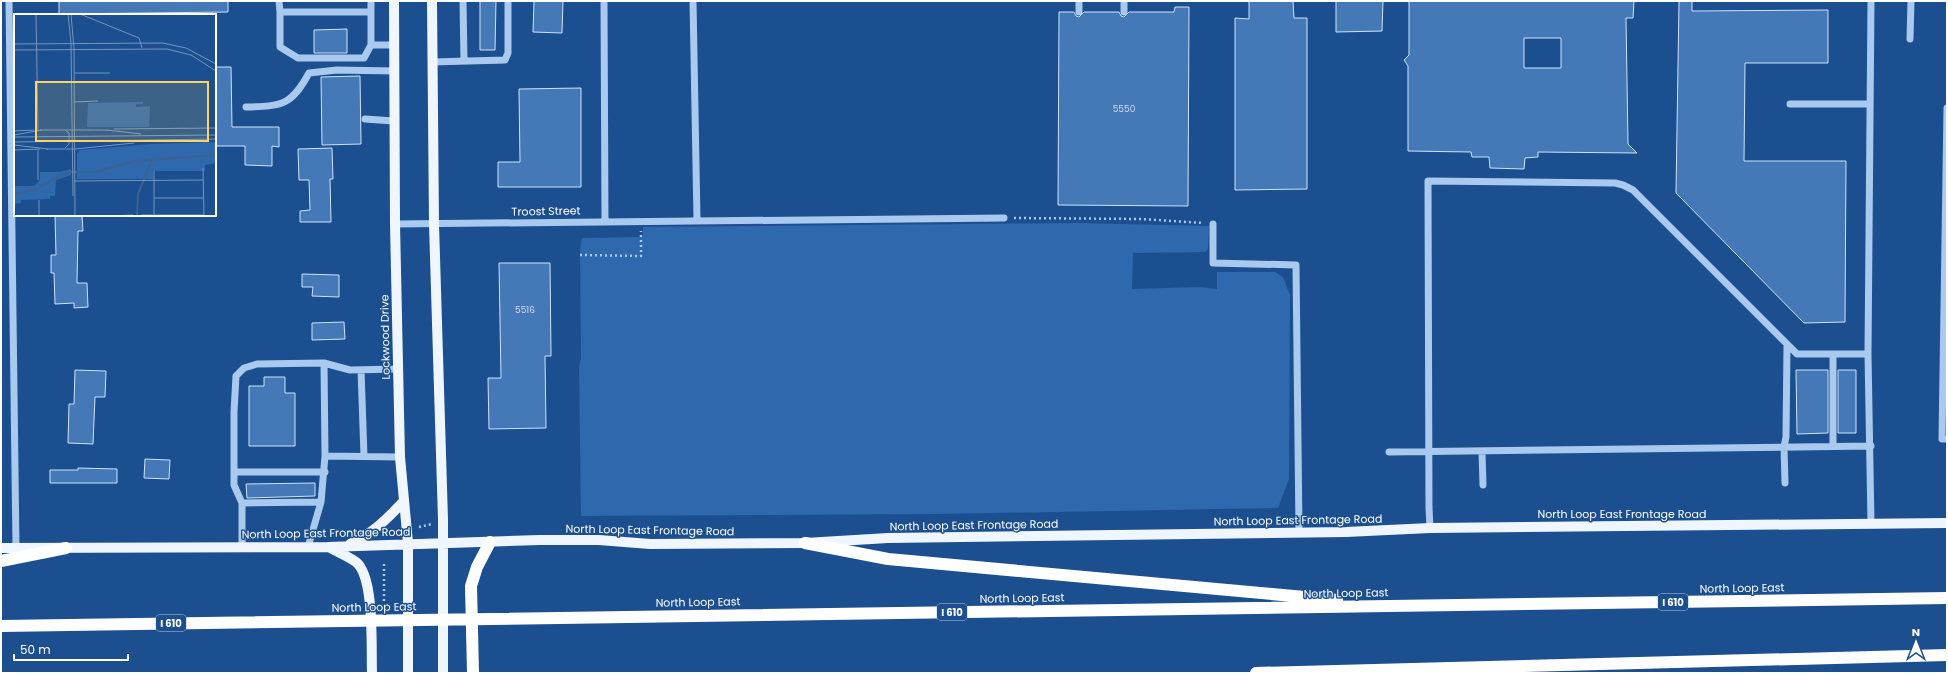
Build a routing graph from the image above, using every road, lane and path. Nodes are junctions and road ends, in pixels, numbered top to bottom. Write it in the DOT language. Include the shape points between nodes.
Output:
graph roads {
  1 [pos="9,1"];
  2 [pos="279,1"];
  3 [pos="370,1"];
  4 [pos="394,1"];
  5 [pos="432,1"];
  6 [pos="463,1"];
  7 [pos="508,1"];
  8 [pos="604,1"];
  9 [pos="693,1"];
  10 [pos="1079,1"];
  11 [pos="1124,1"];
  12 [pos="1871,1"];
  13 [pos="1911,1"];
  14 [pos="280,12"];
  15 [pos="371,12"];
  16 [pos="1079,12"];
  17 [pos="1124,12"];
  18 [pos="12,26"];
  19 [pos="1910,39"];
  20 [pos="371,45"];
  21 [pos="394,45"];
  22 [pos="464,61"];
  23 [pos="432,62"];
  24 [pos="394,71"];
  25 [pos="13,99"];
  26 [pos="1790,104"];
  27 [pos="1870,104"];
  28 [pos="246,107"];
  29 [pos="1947,108"];
  30 [pos="365,119"];
  31 [pos="394,121"];
  32 [pos="1004,218"];
  33 [pos="697,220"];
  34 [pos="605,221"];
  35 [pos="641,221"];
  36 [pos="395,224"];
  37 [pos="434,224"];
  38 [pos="1213,224"];
  39 [pos="580,255"];
  40 [pos="1788,344"];
  41 [pos="1833,354"];
  42 [pos="1868,354"];
  43 [pos="324,363"];
  44 [pos="398,369"];
  45 [pos="361,370"];
  46 [pos="1947,438"];
  47 [pos="1834,446"];
  48 [pos="1871,446"];
  49 [pos="1784,447"];
  50 [pos="1389,452"];
  51 [pos="1429,452"];
  52 [pos="1482,452"];
  53 [pos="325,456"];
  54 [pos="364,456"];
  55 [pos="400,457"];
  56 [pos="234,472"];
  57 [pos="325,472"];
  58 [pos="1785,483"];
  59 [pos="1483,485"];
  60 [pos="404,501"];
  61 [pos="321,502"];
  62 [pos="242,503"];
  63 [pos="1947,523"];
  64 [pos="433,524"];
  65 [pos="1871,524"];
  66 [pos="419,527"];
  67 [pos="1430,528"];
  68 [pos="1299,532"];
  69 [pos="490,542"];
  70 [pos="408,543"];
  71 [pos="443,543"];
  72 [pos="805,543"];
  73 [pos="328,546"];
  74 [pos="345,546"];
  75 [pos="308,547"];
  76 [pos="1,548"];
  77 [pos="16,548"];
  78 [pos="66,548"];
  79 [pos="242,548"];
  80 [pos="1,561"];
  81 [pos="1947,598"];
  82 [pos="1400,605"];
  83 [pos="1,626"];
  84 [pos="1947,655"];
  85 [pos="372,673"];
  86 [pos="408,673"];
  87 [pos="443,673"];
  88 [pos="472,673"];
  89 [pos="1256,673"];
  90 [pos="1296,673"];
  91 [pos="1300,673"];
  1 -- 18 [label="street"];
  2 -- 14 [label="street"];
  3 -- 15 [label="street"];
  4 -- 21 [label="main road, Lockwood Drive"];
  5 -- 23 [label="main road"];
  6 -- 22 [label="street"];
  7 -- 22 [label="street" via="508,53 505,60"];
  8 -- 34 [label="street"];
  9 -- 33 [label="street"];
  10 -- 16 [label="street"];
  11 -- 17 [label="street"];
  12 -- 27 [label="street"];
  13 -- 19 [label="street"];
  14 -- 15 [label="street"];
  14 -- 20 [label="street" via="280,47 298,58 364,58"];
  15 -- 20 [label="street"];
  18 -- 25 [label="street"];
  20 -- 21 [label="street"];
  21 -- 24 [label="main road, Lockwood Drive"];
  22 -- 23 [label="street"];
  23 -- 37 [label="main road"];
  24 -- 28 [label="street" via="337,70 308,73 291,98 282,104"];
  24 -- 31 [label="main road, Lockwood Drive"];
  25 -- 77 [label="street"];
  26 -- 27 [label="street"];
  27 -- 42 [label="street"];
  29 -- 46 [label="street" via="1942,439"];
  30 -- 31 [label="street"];
  31 -- 36 [label="main road, Lockwood Drive"];
  32 -- 33 [label="street, Troost Street"];
  32 -- 38 [label="path" via="1142,219"];
  33 -- 35 [label="street, Troost Street"];
  34 -- 35 [label="street, Troost Street"];
  34 -- 37 [label="street, Troost Street"];
  35 -- 39 [label="path" via="641,256"];
  36 -- 37 [label="street, Troost Street"];
  36 -- 44 [label="main road, Lockwood Drive"];
  37 -- 71 [label="main road"];
  38 -- 68 [label="street" via="1213,263 1296,265"];
  40 -- 41 [label="street" via="1797,354"];
  40 -- 49 [label="street"];
  40 -- 51 [label="street" via="1633,190 1623,185 1428,181"];
  41 -- 42 [label="street"];
  41 -- 47 [label="street"];
  42 -- 48 [label="street"];
  43 -- 45 [label="street" via="350,370"];
  43 -- 53 [label="street"];
  43 -- 56 [label="street" via="257,364 239,372 236,376 234,412"];
  44 -- 45 [label="street"];
  44 -- 55 [label="main road, Lockwood Drive"];
  45 -- 54 [label="street"];
  47 -- 48 [label="street"];
  47 -- 49 [label="street"];
  48 -- 65 [label="street"];
  49 -- 52 [label="street"];
  49 -- 58 [label="street"];
  50 -- 51 [label="street"];
  51 -- 52 [label="street"];
  51 -- 67 [label="street"];
  52 -- 59 [label="street"];
  53 -- 54 [label="street"];
  53 -- 57 [label="street"];
  54 -- 55 [label="street"];
  55 -- 60 [label="main road, Lockwood Drive"];
  56 -- 57 [label="street"];
  56 -- 62 [label="street" via="234,485"];
  57 -- 61 [label="street"];
  60 -- 70 [label="main road, Lockwood Drive"];
  60 -- 74 [label="main road" via="367,536"];
  61 -- 62 [label="street"];
  61 -- 75 [label="street"];
  62 -- 79 [label="street"];
  63 -- 65 [label="main road, North Loop East Frontage Road"];
  64 -- 66 [label="path"];
  65 -- 67 [label="main road, North Loop East Frontage Road"];
  67 -- 68 [label="main road, North Loop East Frontage Road"];
  68 -- 72 [label="main road, North Loop East Frontage Road" via="888,538"];
  69 -- 71 [label="main road, North Loop East Frontage Road"];
  69 -- 72 [label="main road, North Loop East Frontage Road" via="599,540 650,544"];
  69 -- 88 [label="highway" via="477,567 471,586"];
  70 -- 71 [label="main road, North Loop East Frontage Road"];
  70 -- 74 [label="main road, North Loop East Frontage Road"];
  70 -- 86 [label="main road, Lockwood Drive"];
  71 -- 87 [label="main road"];
  72 -- 82 [label="highway" via="888,559"];
  73 -- 74 [label="main road, North Loop East Frontage Road"];
  73 -- 75 [label="main road, North Loop East Frontage Road"];
  73 -- 85 [label="main road" via="356,562 366,577"];
  75 -- 79 [label="main road, North Loop East Frontage Road"];
  76 -- 77 [label="main road, North Loop East Frontage Road"];
  77 -- 78 [label="main road, North Loop East Frontage Road"];
  78 -- 79 [label="main road, North Loop East Frontage Road"];
  78 -- 80 [label="highway"];
  81 -- 82 [label="highway, North Loop East / I 610"];
  82 -- 83 [label="highway, North Loop East / I 610"];
  84 -- 91 [label="highway"];
  89 -- 91 [label="highway"];
  90 -- 91 [label="highway"];
}
